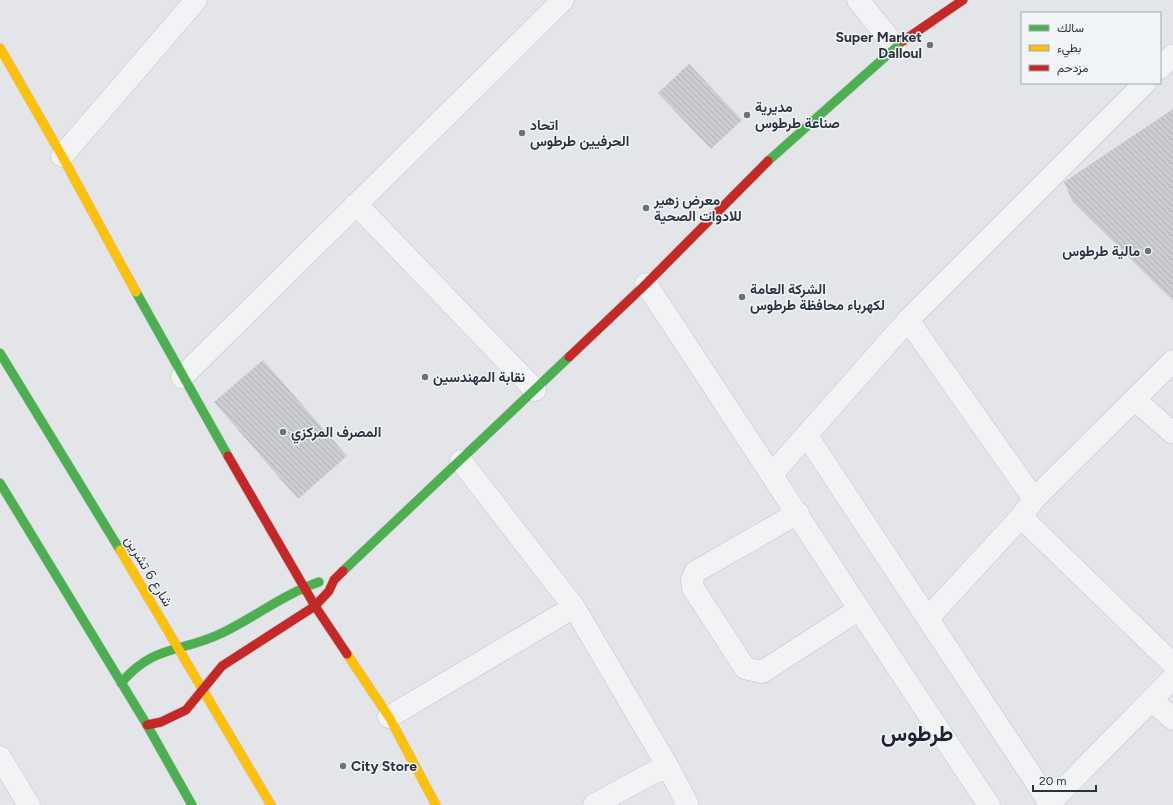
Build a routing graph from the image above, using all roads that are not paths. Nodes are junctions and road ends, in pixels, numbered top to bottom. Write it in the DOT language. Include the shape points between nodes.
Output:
graph roads {
  1 [pos="196,0"];
  2 [pos="563,0"];
  3 [pos="858,0"];
  4 [pos="963,0"];
  5 [pos="895,46"];
  6 [pos="0,48"];
  7 [pos="1173,55"];
  8 [pos="1161,67"];
  9 [pos="1144,84"];
  10 [pos="62,156"];
  11 [pos="356,204"];
  12 [pos="646,284"];
  13 [pos="908,320"];
  14 [pos="0,353"];
  15 [pos="1173,362"];
  16 [pos="182,377"];
  17 [pos="535,390"];
  18 [pos="1135,400"];
  19 [pos="1173,433"];
  20 [pos="807,436"];
  21 [pos="461,461"];
  22 [pos="772,474"];
  23 [pos="2,493"];
  24 [pos="1034,499"];
  25 [pos="798,513"];
  26 [pos="1021,517"];
  27 [pos="334,580"];
  28 [pos="304,587"];
  29 [pos="315,606"];
  30 [pos="574,607"];
  31 [pos="858,610"];
  32 [pos="928,618"];
  33 [pos="179,647"];
  34 [pos="1173,664"];
  35 [pos="1173,678"];
  36 [pos="121,683"];
  37 [pos="203,688"];
  38 [pos="1152,701"];
  39 [pos="388,717"];
  40 [pos="1173,719"];
  41 [pos="147,725"];
  42 [pos="0,756"];
  43 [pos="667,765"];
  44 [pos="8,788"];
  45 [pos="1050,804"];
  46 [pos="29,805"];
  47 [pos="192,805"];
  48 [pos="271,805"];
  49 [pos="436,805"];
  50 [pos="594,805"];
  51 [pos="688,805"];
  52 [pos="989,805"];
  1 -- 10 [label="street"];
  2 -- 11 [label="street"];
  3 -- 5 [label="street"];
  4 -- 5 [label="street"];
  5 -- 12 [label="street" via="774,155"];
  6 -- 10 [label="street"];
  7 -- 8 [label="street"];
  9 -- 13 [label="street"];
  10 -- 16 [label="street"];
  11 -- 16 [label="street"];
  11 -- 17 [label="street"];
  12 -- 17 [label="street"];
  12 -- 22 [label="street"];
  13 -- 20 [label="street"];
  13 -- 24 [label="street"];
  14 -- 33 [label="street, شارع 6 تشرين"];
  15 -- 18 [label="street"];
  16 -- 28 [label="street"];
  17 -- 21 [label="street"];
  18 -- 19 [label="street"];
  18 -- 24 [label="street"];
  20 -- 22 [label="street"];
  20 -- 32 [label="street"];
  21 -- 27 [label="street"];
  21 -- 30 [label="street"];
  22 -- 25 [label="street"];
  23 -- 36 [label="street"];
  24 -- 26 [label="street"];
  25 -- 31 [label="street"];
  25 -- 31 [label="street" via="695,572 693,588 745,668 753,671 762,672"];
  26 -- 32 [label="street"];
  26 -- 34 [label="street"];
  27 -- 28 [label="street"];
  27 -- 29 [label="street" via="329,591"];
  28 -- 29 [label="street"];
  28 -- 33 [label="street" via="222,633 201,642"];
  29 -- 37 [label="street" via="234,657 222,666"];
  29 -- 39 [label="street"];
  30 -- 39 [label="street"];
  30 -- 43 [label="street"];
  31 -- 52 [label="street"];
  32 -- 45 [label="street"];
  33 -- 36 [label="street" via="165,650 139,662"];
  33 -- 37 [label="street, شارع 6 تشرين"];
  35 -- 38 [label="street"];
  36 -- 41 [label="street"];
  37 -- 41 [label="street" via="186,710 162,722"];
  37 -- 48 [label="street, شارع 6 تشرين"];
  38 -- 40 [label="street"];
  38 -- 45 [label="street"];
  39 -- 49 [label="street"];
  41 -- 47 [label="street"];
  42 -- 44 [label="street"];
  43 -- 50 [label="street"];
  43 -- 51 [label="street"];
  44 -- 46 [label="street"];
}
